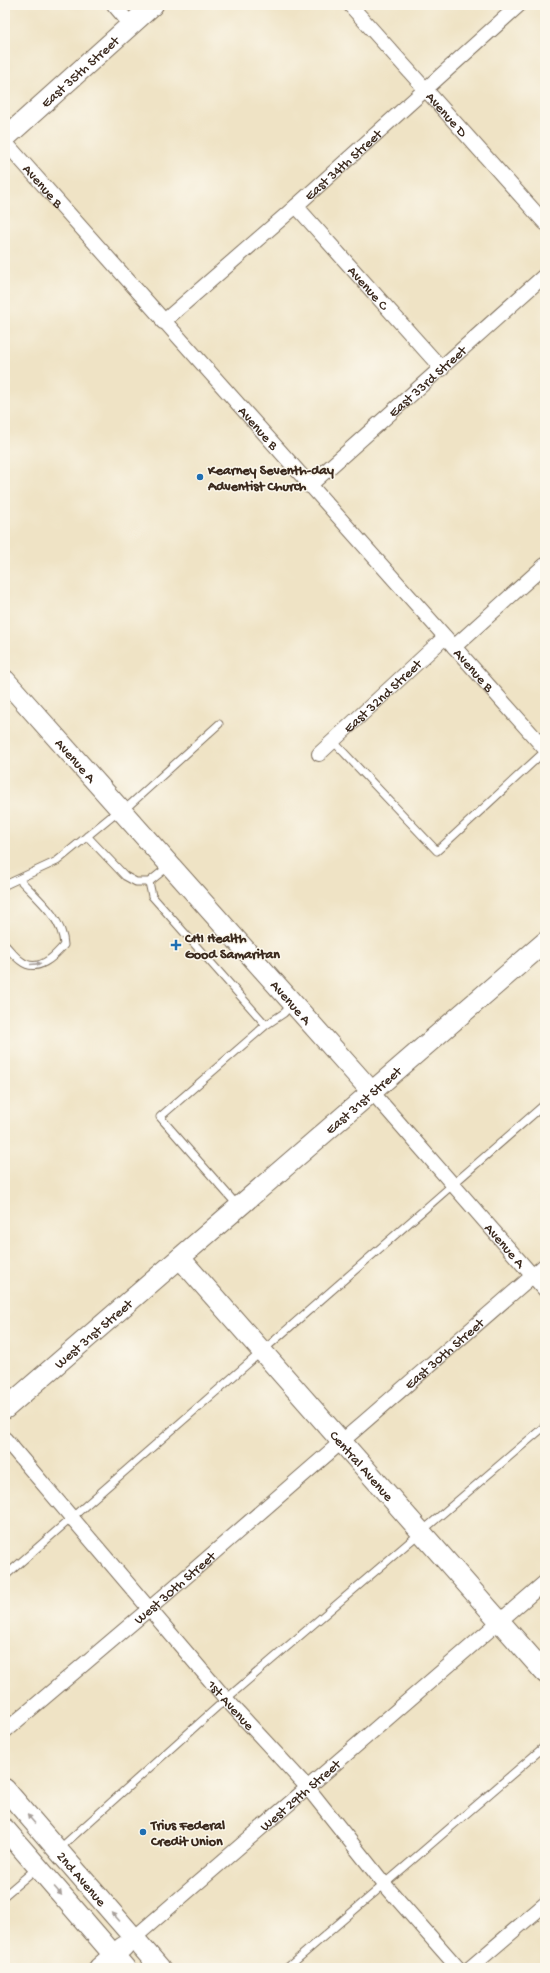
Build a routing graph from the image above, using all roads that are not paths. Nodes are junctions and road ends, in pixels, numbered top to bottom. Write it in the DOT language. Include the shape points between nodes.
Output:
graph roads {
  1 [pos="114,5"];
  2 [pos="153,5"];
  3 [pos="350,5"];
  4 [pos="519,5"];
  5 [pos="131,25"];
  6 [pos="425,90"];
  7 [pos="5,138"];
  8 [pos="5,142"];
  9 [pos="296,206"];
  10 [pos="545,223"];
  11 [pos="545,275"];
  12 [pos="164,322"];
  13 [pos="442,369"];
  14 [pos="309,486"];
  15 [pos="545,565"];
  16 [pos="449,642"];
  17 [pos="5,680"];
  18 [pos="219,724"];
  19 [pos="333,741"];
  20 [pos="545,750"];
  21 [pos="319,754"];
  22 [pos="122,810"];
  23 [pos="87,836"];
  24 [pos="171,865"];
  25 [pos="19,879"];
  26 [pos="149,882"];
  27 [pos="5,885"];
  28 [pos="545,942"];
  29 [pos="5,945"];
  30 [pos="294,1002"];
  31 [pos="266,1025"];
  32 [pos="372,1092"];
  33 [pos="545,1104"];
  34 [pos="453,1184"];
  35 [pos="239,1207"];
  36 [pos="180,1258"];
  37 [pos="545,1265"];
  38 [pos="532,1275"];
  39 [pos="545,1290"];
  40 [pos="263,1351"];
  41 [pos="5,1409"];
  42 [pos="545,1426"];
  43 [pos="5,1440"];
  44 [pos="342,1441"];
  45 [pos="71,1517"];
  46 [pos="422,1532"];
  47 [pos="5,1576"];
  48 [pos="545,1582"];
  49 [pos="149,1609"];
  50 [pos="500,1621"];
  51 [pos="545,1673"];
  52 [pos="226,1699"];
  53 [pos="5,1731"];
  54 [pos="545,1746"];
  55 [pos="308,1788"];
  56 [pos="5,1789"];
  57 [pos="5,1829"];
  58 [pos="58,1850"];
  59 [pos="38,1867"];
  60 [pos="385,1885"];
  61 [pos="5,1895"];
  62 [pos="545,1904"];
  63 [pos="134,1938"];
  64 [pos="120,1962"];
  65 [pos="99,1968"];
  66 [pos="160,1968"];
  67 [pos="287,1968"];
  68 [pos="458,1968"];
  69 [pos="470,1968"];
  1 -- 5 [label="street"];
  2 -- 5 [label="street, East 35th Street"];
  3 -- 6 [label="street, Avenue D"];
  4 -- 6 [label="street, East 34th Street"];
  5 -- 7 [label="street, East 35th Street"];
  6 -- 9 [label="street, East 34th Street"];
  6 -- 10 [label="street, Avenue D"];
  8 -- 12 [label="street, Avenue B"];
  9 -- 12 [label="street, East 34th Street"];
  9 -- 13 [label="street, Avenue C"];
  11 -- 13 [label="street, East 33rd Street"];
  12 -- 14 [label="street, Avenue B"];
  13 -- 14 [label="street, East 33rd Street"];
  14 -- 16 [label="street, Avenue B"];
  15 -- 16 [label="street, East 32nd Street"];
  16 -- 19 [label="street, East 32nd Street"];
  16 -- 20 [label="street, Avenue B"];
  17 -- 22 [label="street, Avenue A"];
  18 -- 22 [label="lane"];
  19 -- 20 [label="lane" via="437,851"];
  19 -- 21 [label="street, East 32nd Street"];
  22 -- 23 [label="lane"];
  22 -- 24 [label="street, Avenue A"];
  23 -- 25 [label="lane" via="57,861"];
  23 -- 26 [label="lane" via="125,876 136,882"];
  24 -- 26 [label="lane"];
  24 -- 30 [label="street, Avenue A"];
  25 -- 27 [label="lane"];
  29 -- 25 [label="lane, one-way" via="22,963 32,965 50,960 64,945 64,935 55,918"];
  26 -- 31 [label="lane" via="152,896"];
  28 -- 32 [label="street, East 31st Street"];
  30 -- 31 [label="lane" via="284,1013"];
  30 -- 32 [label="street, Avenue A"];
  31 -- 35 [label="lane" via="160,1117"];
  32 -- 34 [label="street, Avenue A"];
  32 -- 35 [label="street, East 31st Street"];
  33 -- 34 [label="lane"];
  34 -- 38 [label="street, Avenue A"];
  34 -- 40 [label="lane"];
  35 -- 36 [label="street, East 31st Street"];
  36 -- 40 [label="street, Central Avenue"];
  36 -- 41 [label="street, West 31st Street"];
  37 -- 38 [label="street, East 30th Street"];
  38 -- 39 [label="street, Avenue A"];
  38 -- 44 [label="street, East 30th Street"];
  40 -- 44 [label="street, Central Avenue"];
  40 -- 45 [label="lane"];
  42 -- 46 [label="lane"];
  43 -- 45 [label="street, 1st Avenue"];
  44 -- 46 [label="street, Central Avenue"];
  44 -- 49 [label="street, West 30th Street"];
  45 -- 47 [label="lane"];
  45 -- 49 [label="street, 1st Avenue"];
  46 -- 50 [label="street, Central Avenue"];
  46 -- 52 [label="lane"];
  48 -- 50 [label="street, West 29th Street"];
  49 -- 52 [label="street, 1st Avenue"];
  49 -- 53 [label="street, West 30th Street"];
  50 -- 51 [label="street, Central Avenue"];
  50 -- 55 [label="street, West 29th Street"];
  52 -- 55 [label="street, 1st Avenue"];
  52 -- 58 [label="lane"];
  54 -- 60 [label="lane"];
  55 -- 60 [label="street, 1st Avenue"];
  55 -- 63 [label="street, West 29th Street"];
  58 -- 56 [label="street, 2nd Avenue, one-way"];
  57 -- 59 [label="street, 2nd Avenue"];
  63 -- 58 [label="street, 2nd Avenue, one-way"];
  59 -- 61 [label="lane"];
  59 -- 64 [label="street, 2nd Avenue, one-way"];
  60 -- 67 [label="lane"];
  60 -- 68 [label="street, 1st Avenue"];
  62 -- 69 [label="street"];
  63 -- 64 [label="street, West 29th Street"];
  63 -- 66 [label="street, 2nd Avenue"];
  64 -- 65 [label="street, West 29th Street"];
}
